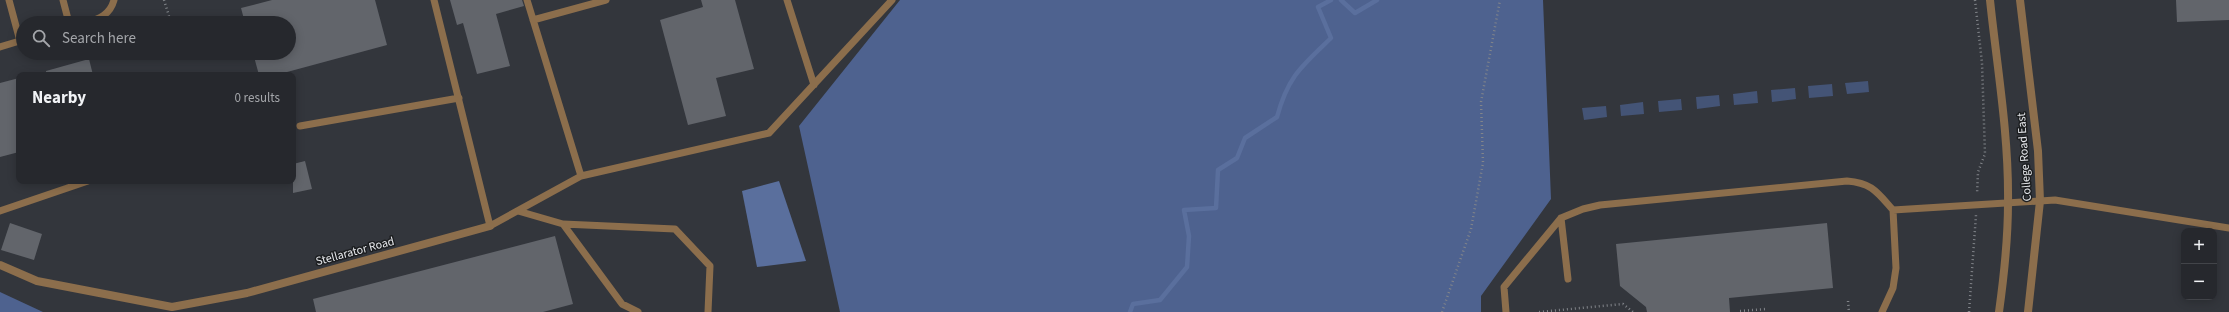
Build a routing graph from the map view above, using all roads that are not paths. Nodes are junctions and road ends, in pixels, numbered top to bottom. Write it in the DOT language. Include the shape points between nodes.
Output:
graph roads {
  1 [pos="10,0"];
  2 [pos="63,0"];
  3 [pos="114,0"];
  4 [pos="434,0"];
  5 [pos="527,0"];
  6 [pos="606,0"];
  7 [pos="787,0"];
  8 [pos="892,0"];
  9 [pos="1990,0"];
  10 [pos="2020,0"];
  11 [pos="67,16"];
  12 [pos="103,16"];
  13 [pos="16,20"];
  14 [pos="533,20"];
  15 [pos="16,42"];
  16 [pos="0,47"];
  17 [pos="814,86"];
  18 [pos="459,98"];
  19 [pos="300,126"];
  20 [pos="581,176"];
  21 [pos="79,184"];
  22 [pos="2040,201"];
  23 [pos="2008,202"];
  24 [pos="1893,210"];
  25 [pos="0,211"];
  26 [pos="518,211"];
  27 [pos="1561,218"];
  28 [pos="563,224"];
  29 [pos="490,226"];
  30 [pos="2229,228"];
  31 [pos="0,265"];
  32 [pos="1568,278"];
  33 [pos="638,312"];
  34 [pos="708,312"];
  35 [pos="1506,312"];
  36 [pos="1882,312"];
  37 [pos="1999,312"];
  38 [pos="2028,312"];
  1 -- 13 [label="lane"];
  2 -- 11 [label="lane"];
  3 -- 12 [label="lane" via="111,9"];
  4 -- 18 [label="lane"];
  5 -- 14 [label="lane"];
  6 -- 14 [label="lane"];
  7 -- 17 [label="lane"];
  8 -- 17 [label="lane"];
  9 -- 23 [label="street, College Road East" via="2006,144"];
  10 -- 22 [label="street, College Road East" via="2038,151"];
  14 -- 20 [label="lane"];
  15 -- 16 [label="lane"];
  17 -- 20 [label="lane" via="769,133"];
  18 -- 19 [label="lane"];
  18 -- 29 [label="lane"];
  20 -- 26 [label="lane"];
  21 -- 25 [label="lane"];
  22 -- 23 [label="lane"];
  22 -- 30 [label="lane" via="2055,200"];
  22 -- 38 [label="street, College Road East"];
  23 -- 24 [label="lane"];
  23 -- 37 [label="street, College Road East" via="2006,263"];
  24 -- 27 [label="lane" via="1874,189 1862,182 1847,181 1600,205"];
  24 -- 36 [label="lane" via="1896,268 1893,288"];
  26 -- 28 [label="lane"];
  26 -- 29 [label="lane"];
  27 -- 32 [label="lane"];
  27 -- 35 [label="lane" via="1504,287"];
  28 -- 33 [label="lane" via="622,304"];
  28 -- 34 [label="lane" via="675,228 710,266"];
  29 -- 31 [label="street, Stellarator Road" via="247,293 172,307 37,281"];
}
